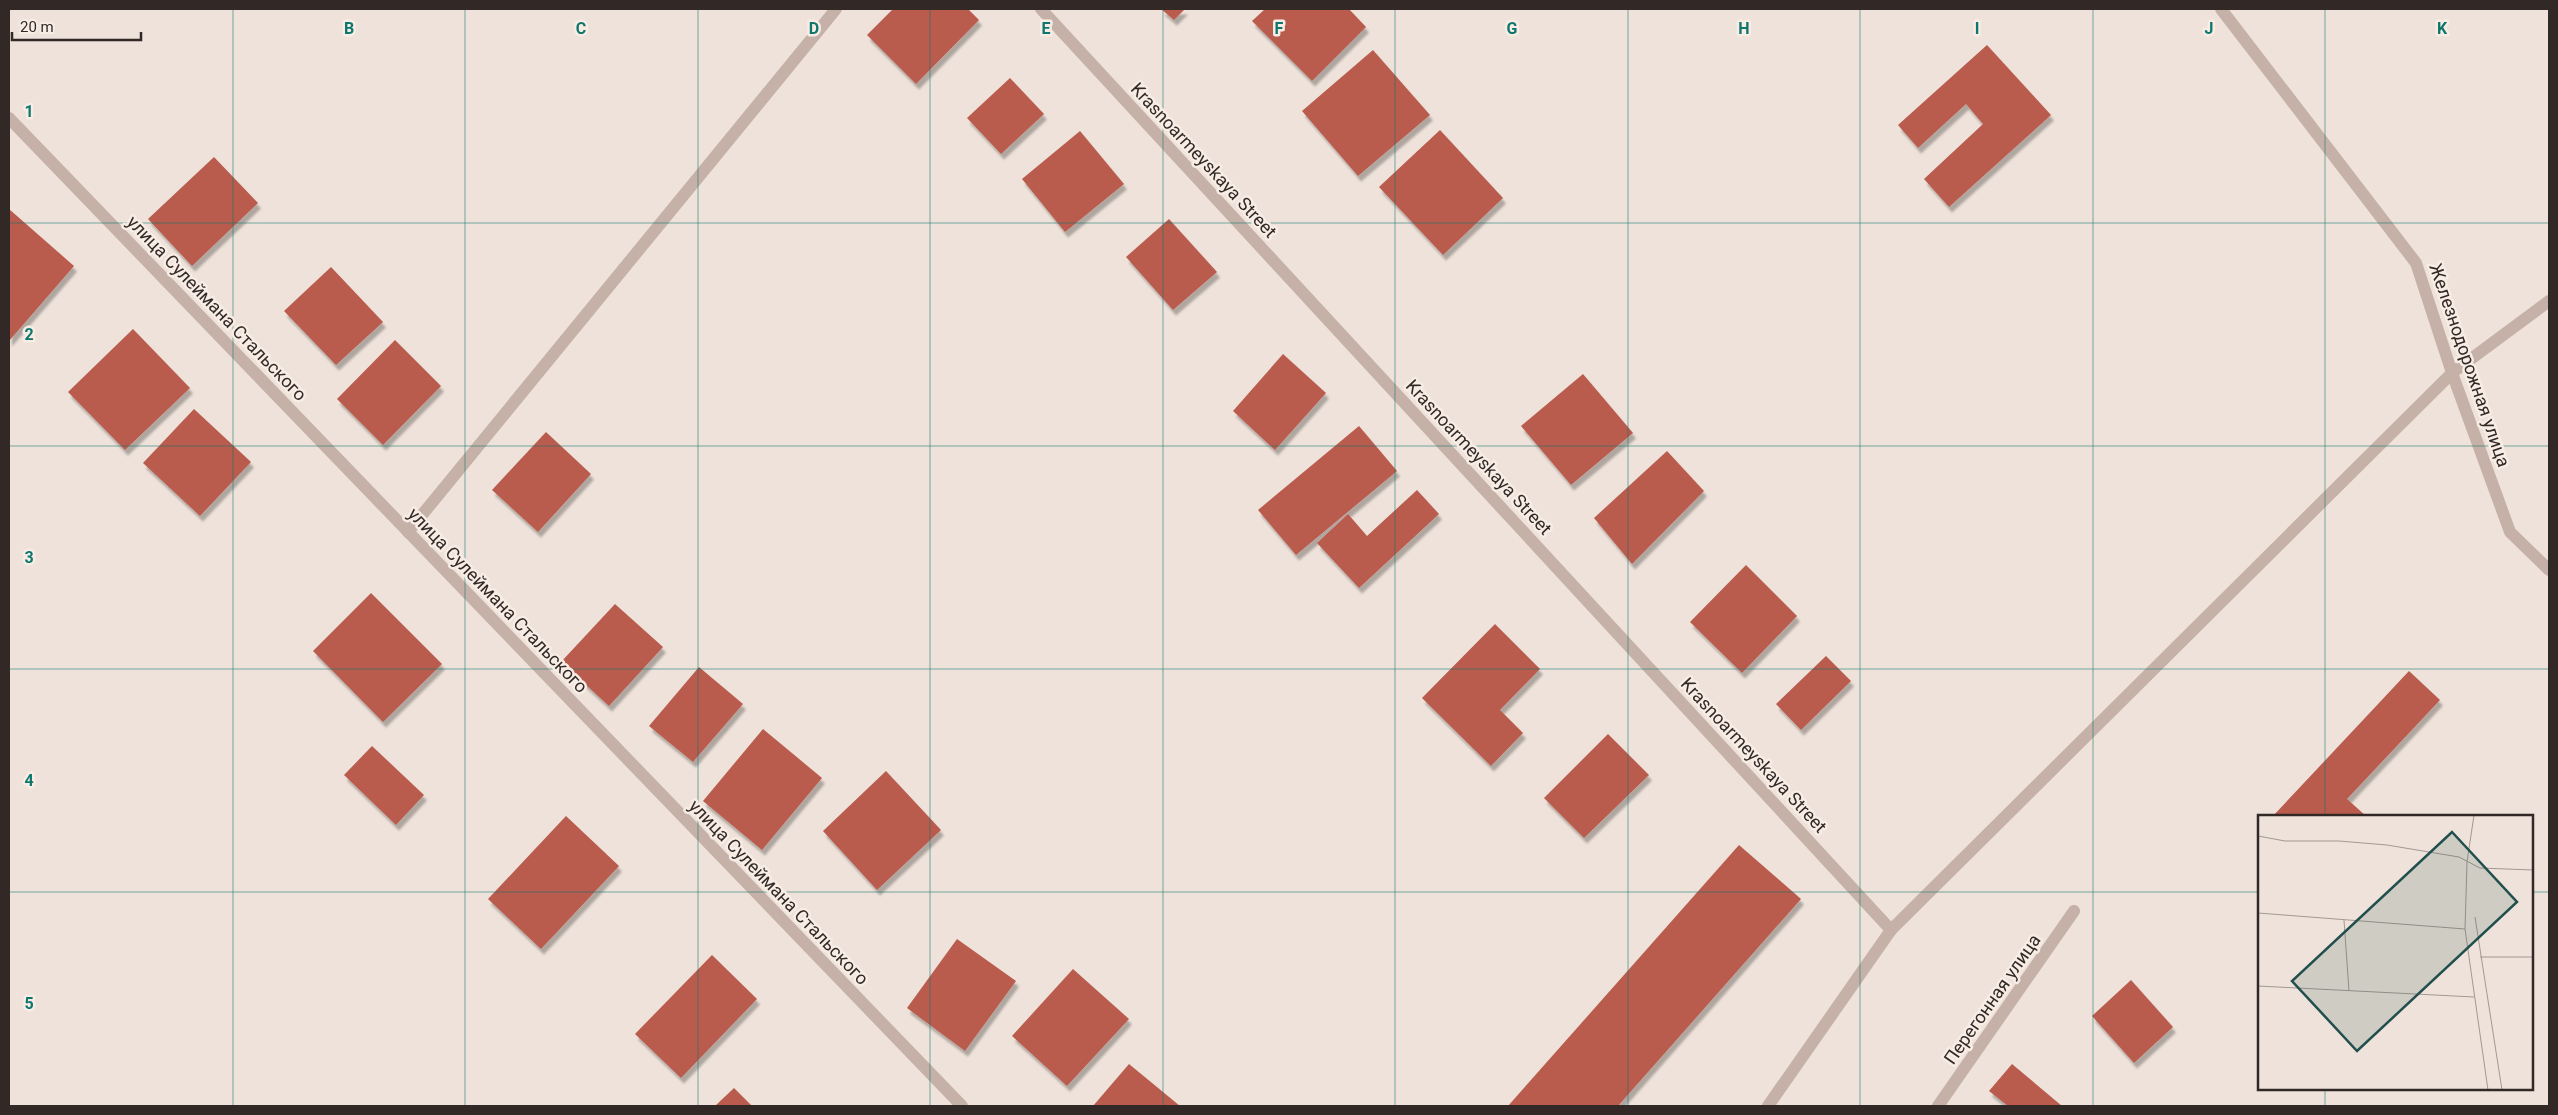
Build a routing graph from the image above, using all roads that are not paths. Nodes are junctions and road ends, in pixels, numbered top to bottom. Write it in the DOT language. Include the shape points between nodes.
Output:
graph roads {
  1 [pos="836,9"];
  2 [pos="1041,9"];
  3 [pos="2221,9"];
  4 [pos="9,118"];
  5 [pos="2549,301"];
  6 [pos="2452,373"];
  7 [pos="408,532"];
  8 [pos="2549,570"];
  9 [pos="2074,911"];
  10 [pos="1891,930"];
  11 [pos="962,1106"];
  12 [pos="1768,1106"];
  13 [pos="1938,1106"];
  1 -- 7 [label="street"];
  2 -- 10 [label="street, Krasnoarmeyskaya Street"];
  3 -- 6 [label="street, Железнодорожная улица" via="2416,263"];
  4 -- 7 [label="street, улица Сулеймана Стальского"];
  5 -- 6 [label="street"];
  6 -- 8 [label="street, Железнодорожная улица" via="2510,532"];
  6 -- 10 [label="street"];
  7 -- 11 [label="street, улица Сулеймана Стальского"];
  9 -- 13 [label="street, Перегонная улица"];
  10 -- 12 [label="street"];
}
